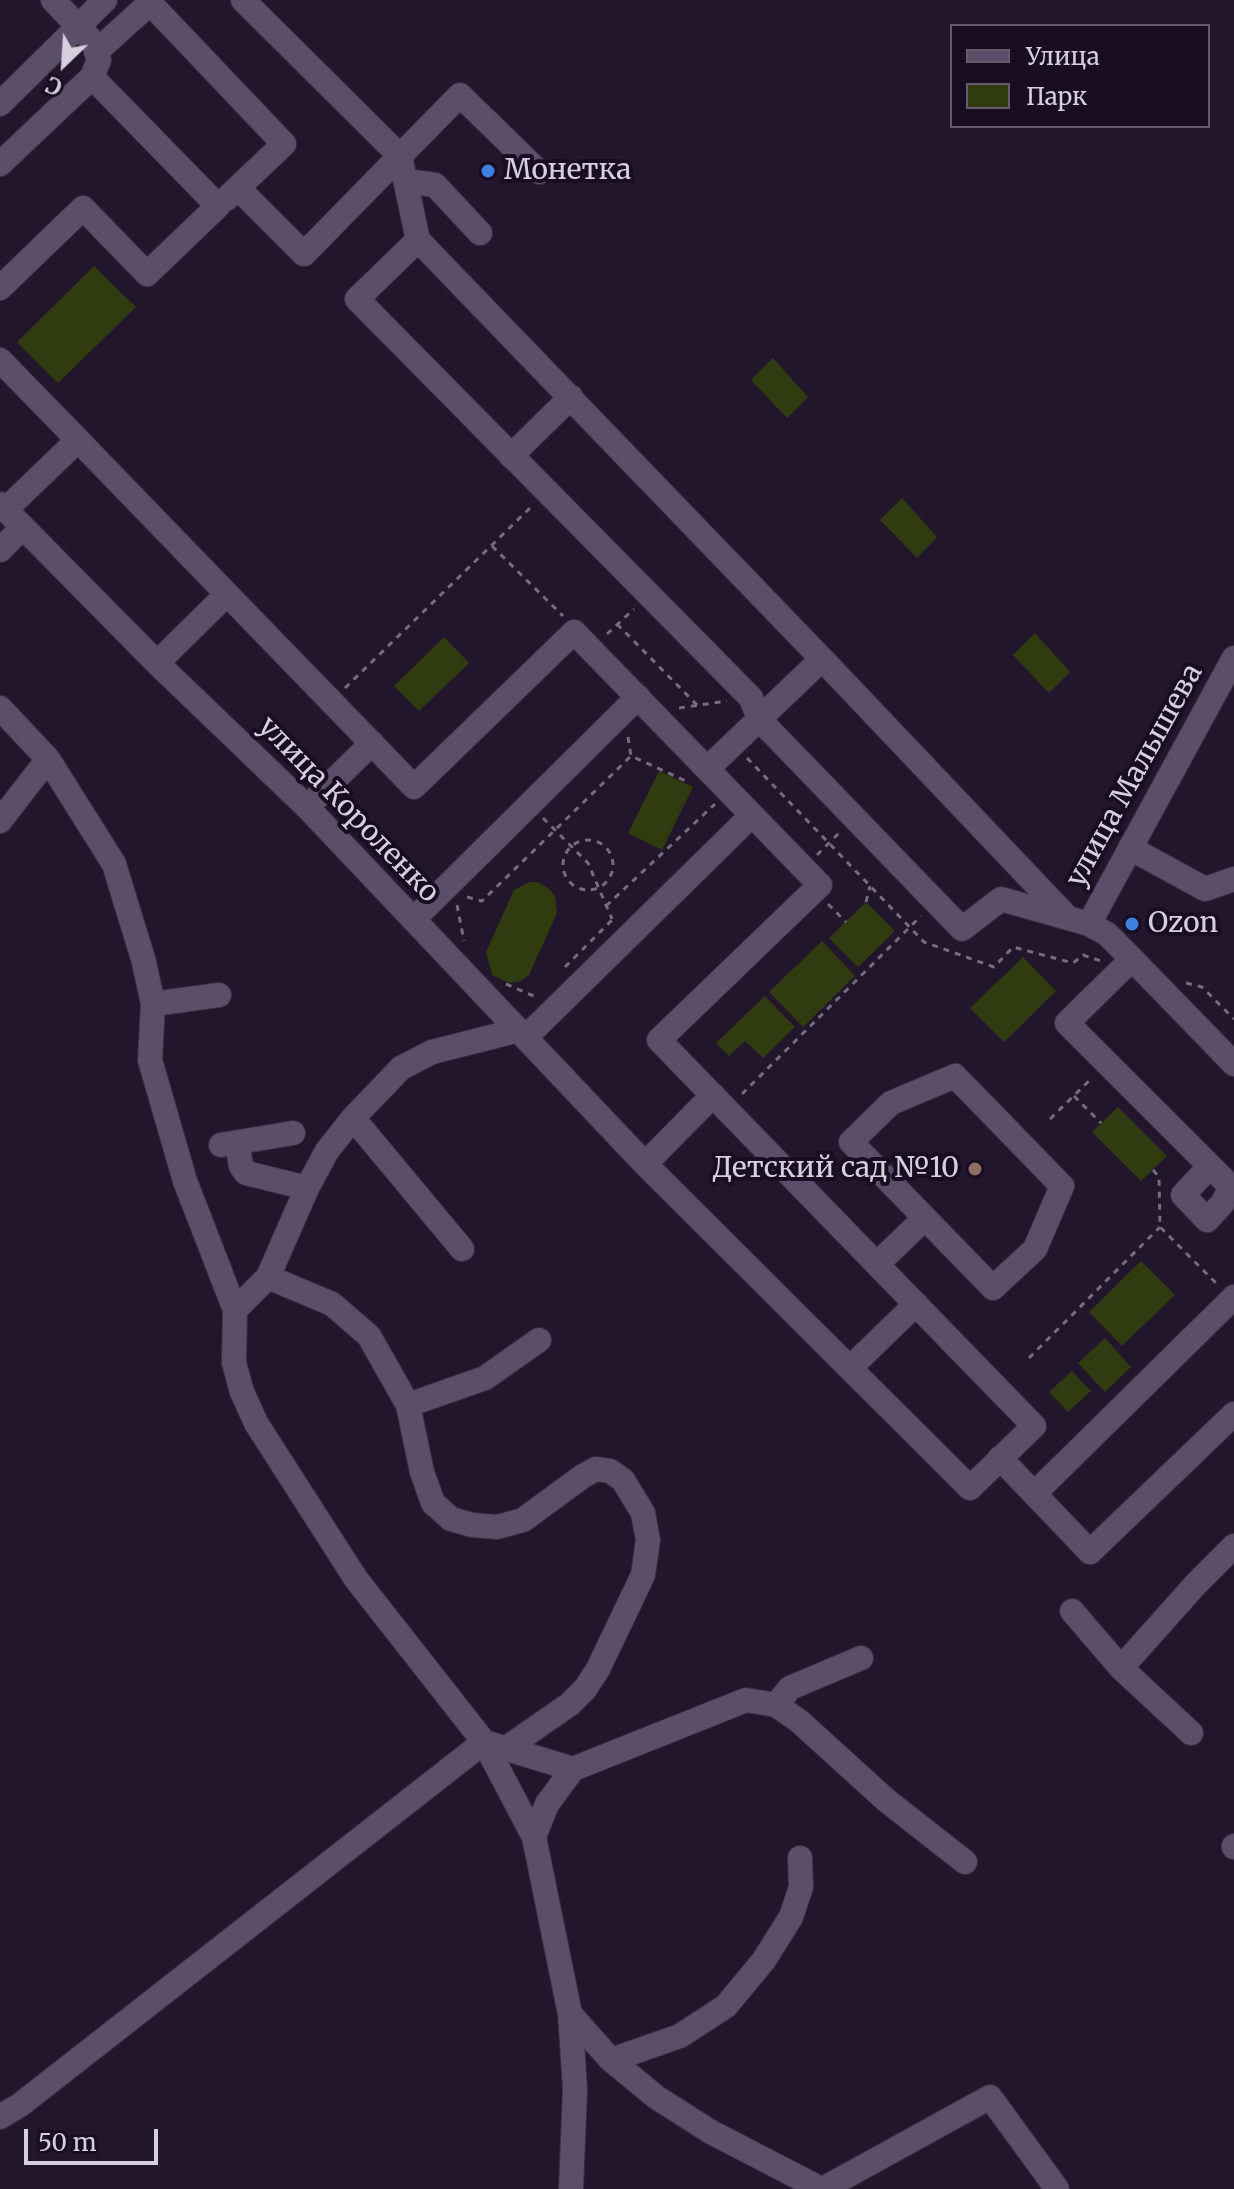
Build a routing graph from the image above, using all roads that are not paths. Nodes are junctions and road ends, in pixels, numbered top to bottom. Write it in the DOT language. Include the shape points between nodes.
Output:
graph roads {
  1 [pos="53,0"];
  2 [pos="105,0"];
  3 [pos="243,0"];
  4 [pos="151,1"];
  5 [pos="78,27"];
  6 [pos="96,52"];
  7 [pos="92,77"];
  8 [pos="0,104"];
  9 [pos="400,156"];
  10 [pos="0,164"];
  11 [pos="539,172"];
  12 [pos="406,181"];
  13 [pos="238,188"];
  14 [pos="218,206"];
  15 [pos="480,233"];
  16 [pos="418,240"];
  17 [pos="0,288"];
  18 [pos="0,360"];
  19 [pos="571,397"];
  20 [pos="78,440"];
  21 [pos="511,456"];
  22 [pos="3,507"];
  23 [pos="23,527"];
  24 [pos="0,550"];
  25 [pos="227,594"];
  26 [pos="1234,658"];
  27 [pos="822,659"];
  28 [pos="157,663"];
  29 [pos="1225,695"];
  30 [pos="644,704"];
  31 [pos="0,708"];
  32 [pos="755,709"];
  33 [pos="372,743"];
  34 [pos="48,759"];
  35 [pos="701,777"];
  36 [pos="307,807"];
  37 [pos="752,815"];
  38 [pos="0,821"];
  39 [pos="1130,848"];
  40 [pos="1234,879"];
  41 [pos="414,919"];
  42 [pos="1078,920"];
  43 [pos="1132,959"];
  44 [pos="219,995"];
  45 [pos="153,1004"];
  46 [pos="522,1034"];
  47 [pos="1234,1064"];
  48 [pos="720,1102"];
  49 [pos="353,1118"];
  50 [pos="293,1133"];
  51 [pos="645,1164"];
  52 [pos="1210,1166"];
  53 [pos="1233,1186"];
  54 [pos="307,1188"];
  55 [pos="925,1218"];
  56 [pos="462,1249"];
  57 [pos="877,1264"];
  58 [pos="268,1277"];
  59 [pos="916,1304"];
  60 [pos="1231,1306"];
  61 [pos="235,1310"];
  62 [pos="539,1340"];
  63 [pos="851,1367"];
  64 [pos="408,1405"];
  65 [pos="1234,1414"];
  66 [pos="1000,1458"];
  67 [pos="1035,1493"];
  68 [pos="1234,1546"];
  69 [pos="1072,1611"];
  70 [pos="861,1658"];
  71 [pos="1121,1668"];
  72 [pos="776,1705"];
  73 [pos="1191,1733"];
  74 [pos="495,1746"];
  75 [pos="573,1769"];
  76 [pos="534,1837"];
  77 [pos="800,1858"];
  78 [pos="965,1862"];
  79 [pos="570,2014"];
  80 [pos="611,2060"];
  81 [pos="0,2117"];
  82 [pos="571,2189"];
  83 [pos="822,2189"];
  84 [pos="1057,2189"];
  1 -- 5 [label="street"];
  2 -- 5 [label="street"];
  3 -- 9 [label="street"];
  4 -- 6 [label="street"];
  4 -- 13 [label="street" via="284,144"];
  5 -- 6 [label="street"];
  5 -- 8 [label="street"];
  6 -- 7 [label="street" via="99,60"];
  7 -- 10 [label="street"];
  7 -- 14 [label="street"];
  9 -- 11 [label="street" via="460,95"];
  9 -- 12 [label="street"];
  9 -- 13 [label="street" via="304,254"];
  12 -- 15 [label="street" via="435,185"];
  12 -- 16 [label="street"];
  13 -- 14 [label="street"];
  14 -- 17 [label="street" via="147,274 83,208"];
  16 -- 19 [label="street"];
  16 -- 21 [label="street" via="357,299"];
  18 -- 20 [label="street"];
  19 -- 21 [label="street"];
  19 -- 27 [label="street"];
  20 -- 22 [label="street"];
  20 -- 25 [label="street"];
  21 -- 32 [label="street"];
  22 -- 23 [label="street, улица Короленко"];
  23 -- 24 [label="street"];
  23 -- 28 [label="street, улица Короленко"];
  25 -- 28 [label="street"];
  25 -- 33 [label="street"];
  26 -- 29 [label="street, улица Малышева"];
  27 -- 32 [label="street"];
  27 -- 42 [label="street"];
  28 -- 36 [label="street, улица Короленко"];
  29 -- 39 [label="street, улица Малышева"];
  30 -- 33 [label="street" via="582,640 414,787"];
  30 -- 35 [label="street"];
  30 -- 41 [label="street" via="529,804"];
  31 -- 34 [label="street"];
  32 -- 35 [label="street"];
  32 -- 42 [label="street" via="962,929 1001,899"];
  33 -- 36 [label="street"];
  34 -- 38 [label="street"];
  34 -- 45 [label="street" via="114,864"];
  35 -- 37 [label="street"];
  36 -- 41 [label="street, улица Короленко"];
  37 -- 46 [label="street" via="617,932"];
  37 -- 48 [label="street" via="820,885 659,1040"];
  39 -- 40 [label="street" via="1205,889"];
  39 -- 42 [label="street, улица Малышева"];
  41 -- 46 [label="street, улица Короленко"];
  42 -- 43 [label="street" via="1107,934"];
  43 -- 47 [label="street"];
  43 -- 52 [label="street" via="1067,1023"];
  44 -- 45 [label="street"];
  45 -- 61 [label="street" via="150,1060 185,1181"];
  46 -- 49 [label="street" via="432,1052 411,1062"];
  46 -- 51 [label="street, улица Короленко"];
  48 -- 51 [label="street"];
  48 -- 57 [label="street"];
  49 -- 54 [label="street"];
  49 -- 56 [label="street"];
  50 -- 54 [label="street" via="229,1144 246,1173"];
  51 -- 63 [label="street, улица Короленко"];
  52 -- 53 [label="street"];
  52 -- 53 [label="street" via="1183,1195 1207,1220"];
  54 -- 58 [label="street"];
  55 -- 55 [label="street" via="993,1288 1035,1249 1062,1186 955,1076 891,1103 851,1142"];
  55 -- 57 [label="street"];
  57 -- 59 [label="street"];
  58 -- 61 [label="street"];
  58 -- 64 [label="street" via="332,1304 369,1336"];
  59 -- 63 [label="street"];
  59 -- 66 [label="street" via="1034,1426"];
  60 -- 67 [label="street"];
  61 -- 74 [label="street" via="234,1363 256,1423 356,1579"];
  62 -- 64 [label="street" via="485,1378"];
  63 -- 66 [label="street, улица Короленко" via="970,1488"];
  64 -- 74 [label="street" via="433,1503 451,1519 497,1527 523,1520 596,1469 623,1480 643,1513 648,1540 643,1575 598,1669 570,1704"];
  65 -- 67 [label="street" via="1090,1552"];
  66 -- 67 [label="street"];
  68 -- 71 [label="street"];
  69 -- 71 [label="street"];
  70 -- 72 [label="street" via="790,1688"];
  71 -- 73 [label="street"];
  72 -- 75 [label="street" via="746,1700"];
  72 -- 78 [label="street"];
  74 -- 75 [label="street"];
  74 -- 76 [label="street"];
  74 -- 81 [label="street"];
  75 -- 76 [label="street" via="547,1804"];
  76 -- 79 [label="street"];
  77 -- 80 [label="street" via="801,1887 791,1917 726,2006 680,2036"];
  79 -- 80 [label="street"];
  79 -- 82 [label="street" via="575,2089"];
  80 -- 83 [label="street" via="711,2132"];
  83 -- 84 [label="street" via="990,2097"];
}
